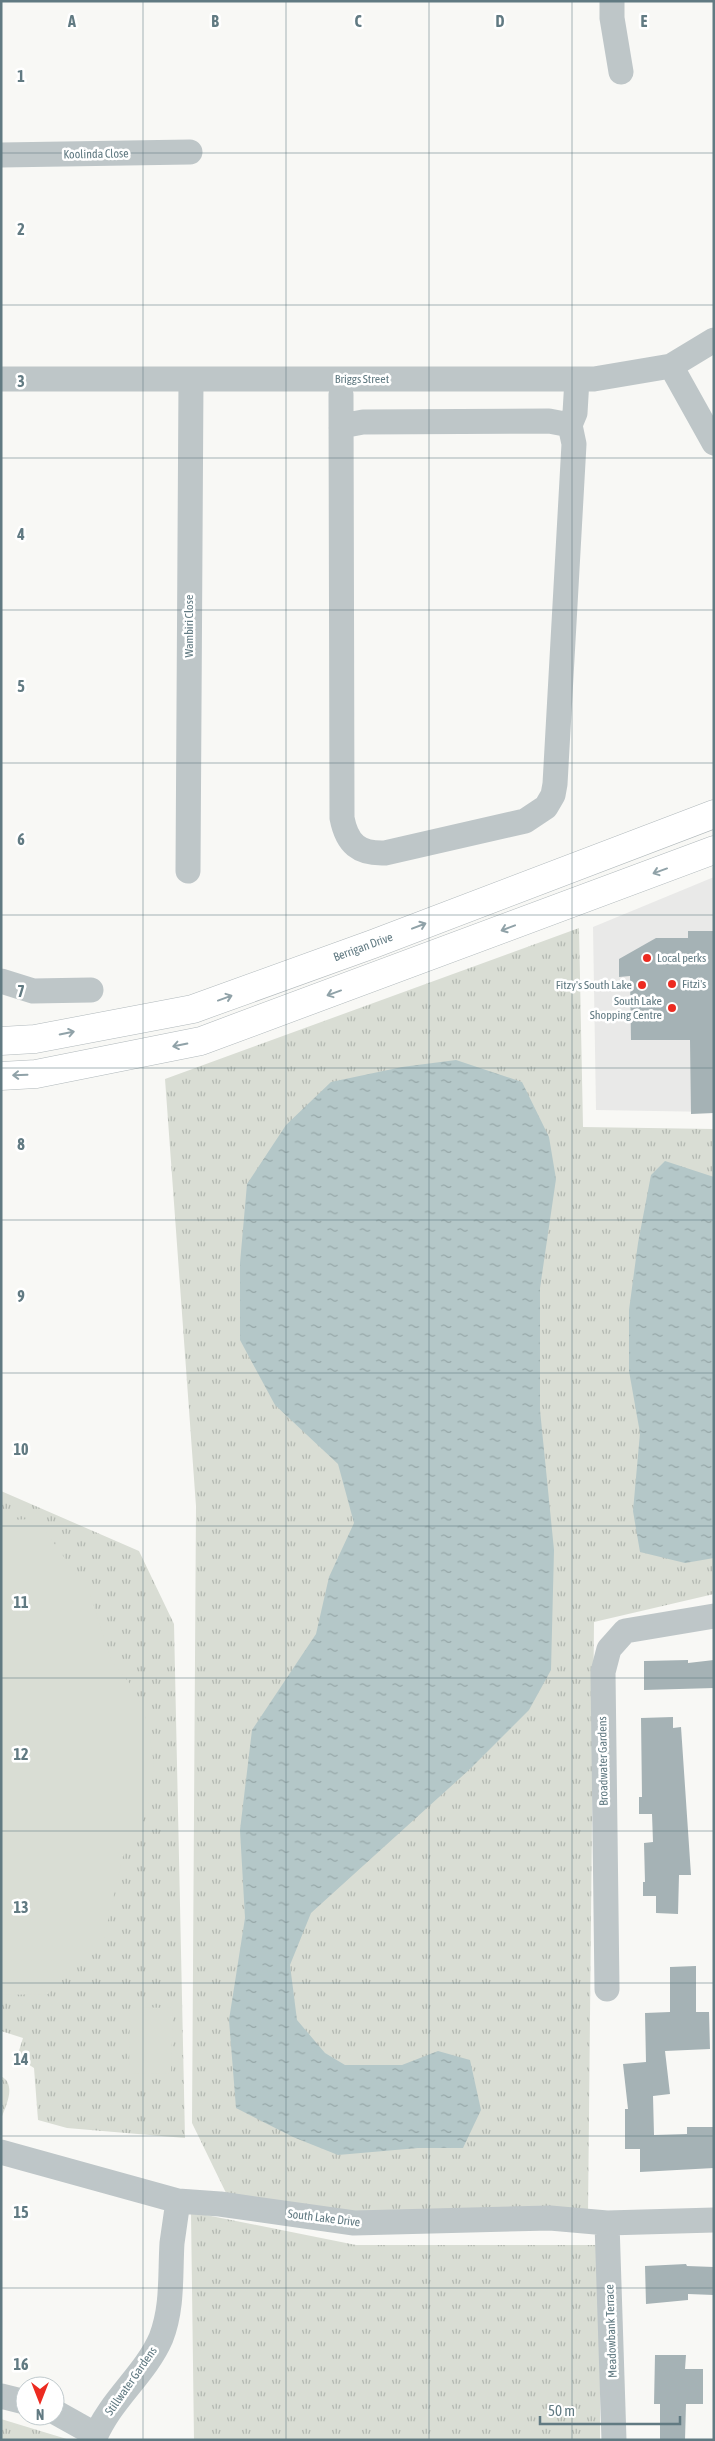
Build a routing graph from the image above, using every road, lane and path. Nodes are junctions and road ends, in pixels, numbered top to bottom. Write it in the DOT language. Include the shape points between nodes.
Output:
graph roads {
  1 [pos="612,1"];
  2 [pos="622,72"];
  3 [pos="190,152"];
  4 [pos="1,155"];
  5 [pos="714,340"];
  6 [pos="671,366"];
  7 [pos="1,379"];
  8 [pos="577,379"];
  9 [pos="190,380"];
  10 [pos="341,395"];
  11 [pos="570,425"];
  12 [pos="341,428"];
  13 [pos="714,443"];
  14 [pos="714,814"];
  15 [pos="714,850"];
  16 [pos="592,860"];
  17 [pos="188,871"];
  18 [pos="604,891"];
  19 [pos="1,981"];
  20 [pos="91,990"];
  21 [pos="1,1041"];
  22 [pos="1,1076"];
  23 [pos="714,1616"];
  24 [pos="607,1989"];
  25 [pos="1,2152"];
  26 [pos="178,2201"];
  27 [pos="714,2220"];
  28 [pos="607,2223"];
  29 [pos="1,2396"];
  30 [pos="15,2400"];
  31 [pos="65,2418"];
  32 [pos="95,2437"];
  33 [pos="614,2440"];
  1 -- 2 [label="street"];
  3 -- 4 [label="street, Koolinda Close"];
  5 -- 6 [label="street, Briggs Street"];
  6 -- 8 [label="street, Briggs Street"];
  6 -- 13 [label="street"];
  7 -- 9 [label="street, Briggs Street"];
  8 -- 9 [label="street, Briggs Street"];
  8 -- 11 [label="street" via="576,405"];
  9 -- 17 [label="street, Wambiri Close"];
  10 -- 12 [label="street"];
  11 -- 12 [label="street" via="549,421 363,422"];
  11 -- 12 [label="street" via="574,444 553,795 546,807 525,821 370,854 351,842 342,818"];
  14 -- 16 [label="main road, Berrigan Drive"];
  15 -- 18 [label="main road, one-way"];
  16 -- 18 [label="main road"];
  21 -- 16 [label="main road, Berrigan Drive, one-way" via="35,1039 193,1010"];
  18 -- 22 [label="main road, one-way" via="201,1041 36,1074"];
  19 -- 20 [label="street" via="33,991"];
  23 -- 24 [label="street, Broadwater Gardens" via="625,1631 605,1656 602,1722"];
  25 -- 26 [label="street, South Lake Drive"];
  26 -- 28 [label="street, South Lake Drive" via="354,2223 550,2218"];
  26 -- 32 [label="street, Stillwater Gardens" via="172,2244 171,2294 161,2337 150,2357 113,2405"];
  27 -- 28 [label="street, South Lake Drive"];
  28 -- 33 [label="street, Meadowbank Terrace"];
  29 -- 30 [label="street"];
  31 -- 32 [label="street"];
}
